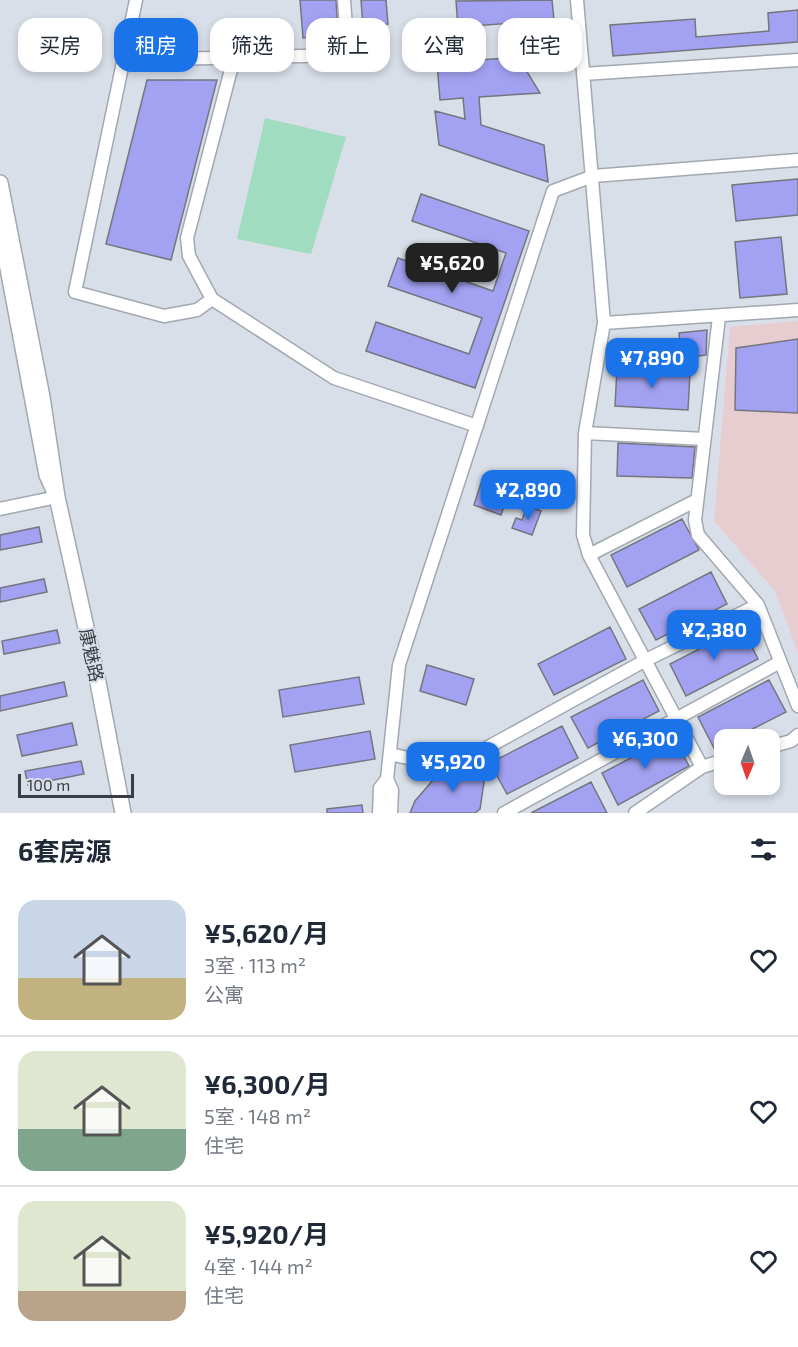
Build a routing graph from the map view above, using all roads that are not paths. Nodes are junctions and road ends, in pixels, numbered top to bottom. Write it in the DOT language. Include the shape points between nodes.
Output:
graph roads {
  1 [pos="136,0"];
  2 [pos="344,0"];
  3 [pos="577,0"];
  4 [pos="132,18"];
  5 [pos="294,56"];
  6 [pos="798,60"];
  7 [pos="121,72"];
  8 [pos="230,72"];
  9 [pos="583,74"];
  10 [pos="798,160"];
  11 [pos="593,176"];
  12 [pos="0,183"];
  13 [pos="0,226"];
  14 [pos="212,300"];
  15 [pos="798,310"];
  16 [pos="719,317"];
  17 [pos="604,323"];
  18 [pos="477,426"];
  19 [pos="585,434"];
  20 [pos="704,439"];
  21 [pos="57,497"];
  22 [pos="697,500"];
  23 [pos="0,509"];
  24 [pos="589,555"];
  25 [pos="758,605"];
  26 [pos="646,660"];
  27 [pos="780,662"];
  28 [pos="798,706"];
  29 [pos="676,717"];
  30 [pos="798,735"];
  31 [pos="780,744"];
  32 [pos="390,754"];
  33 [pos="714,763"];
  34 [pos="702,767"];
  35 [pos="387,779"];
  36 [pos="114,813"];
  37 [pos="123,813"];
  38 [pos="379,813"];
  39 [pos="391,813"];
  40 [pos="504,813"];
  41 [pos="635,813"];
  1 -- 4 [label="street"];
  2 -- 5 [label="street" via="348,55"];
  3 -- 9 [label="street"];
  6 -- 9 [label="street"];
  7 -- 14 [label="street" via="75,292 164,316 197,310"];
  8 -- 14 [label="street" via="187,238 189,256"];
  9 -- 11 [label="street"];
  10 -- 11 [label="street"];
  11 -- 17 [label="street"];
  11 -- 18 [label="street" via="554,191"];
  12 -- 21 [label="main road, 康魅路" via="42,397"];
  13 -- 21 [label="main road, 康魅路" via="47,474"];
  14 -- 18 [label="street" via="334,378"];
  15 -- 16 [label="street"];
  16 -- 17 [label="street"];
  16 -- 20 [label="street"];
  17 -- 19 [label="street"];
  18 -- 32 [label="street" via="399,665"];
  19 -- 20 [label="street"];
  19 -- 24 [label="street" via="583,535"];
  20 -- 22 [label="street"];
  21 -- 23 [label="street"];
  21 -- 36 [label="main road, 康魅路" via="57,528"];
  21 -- 37 [label="main road, 康魅路"];
  22 -- 24 [label="street"];
  22 -- 25 [label="street" via="698,535"];
  24 -- 26 [label="street"];
  25 -- 26 [label="street"];
  25 -- 27 [label="street"];
  26 -- 29 [label="street"];
  26 -- 32 [label="street" via="470,757 439,765"];
  27 -- 28 [label="street"];
  27 -- 29 [label="street"];
  29 -- 34 [label="street"];
  29 -- 40 [label="street"];
  30 -- 31 [label="street"];
  32 -- 35 [label="street"];
  33 -- 34 [label="street"];
  34 -- 41 [label="street"];
  35 -- 38 [label="street" via="380,788"];
  35 -- 39 [label="street" via="392,790"];
}
